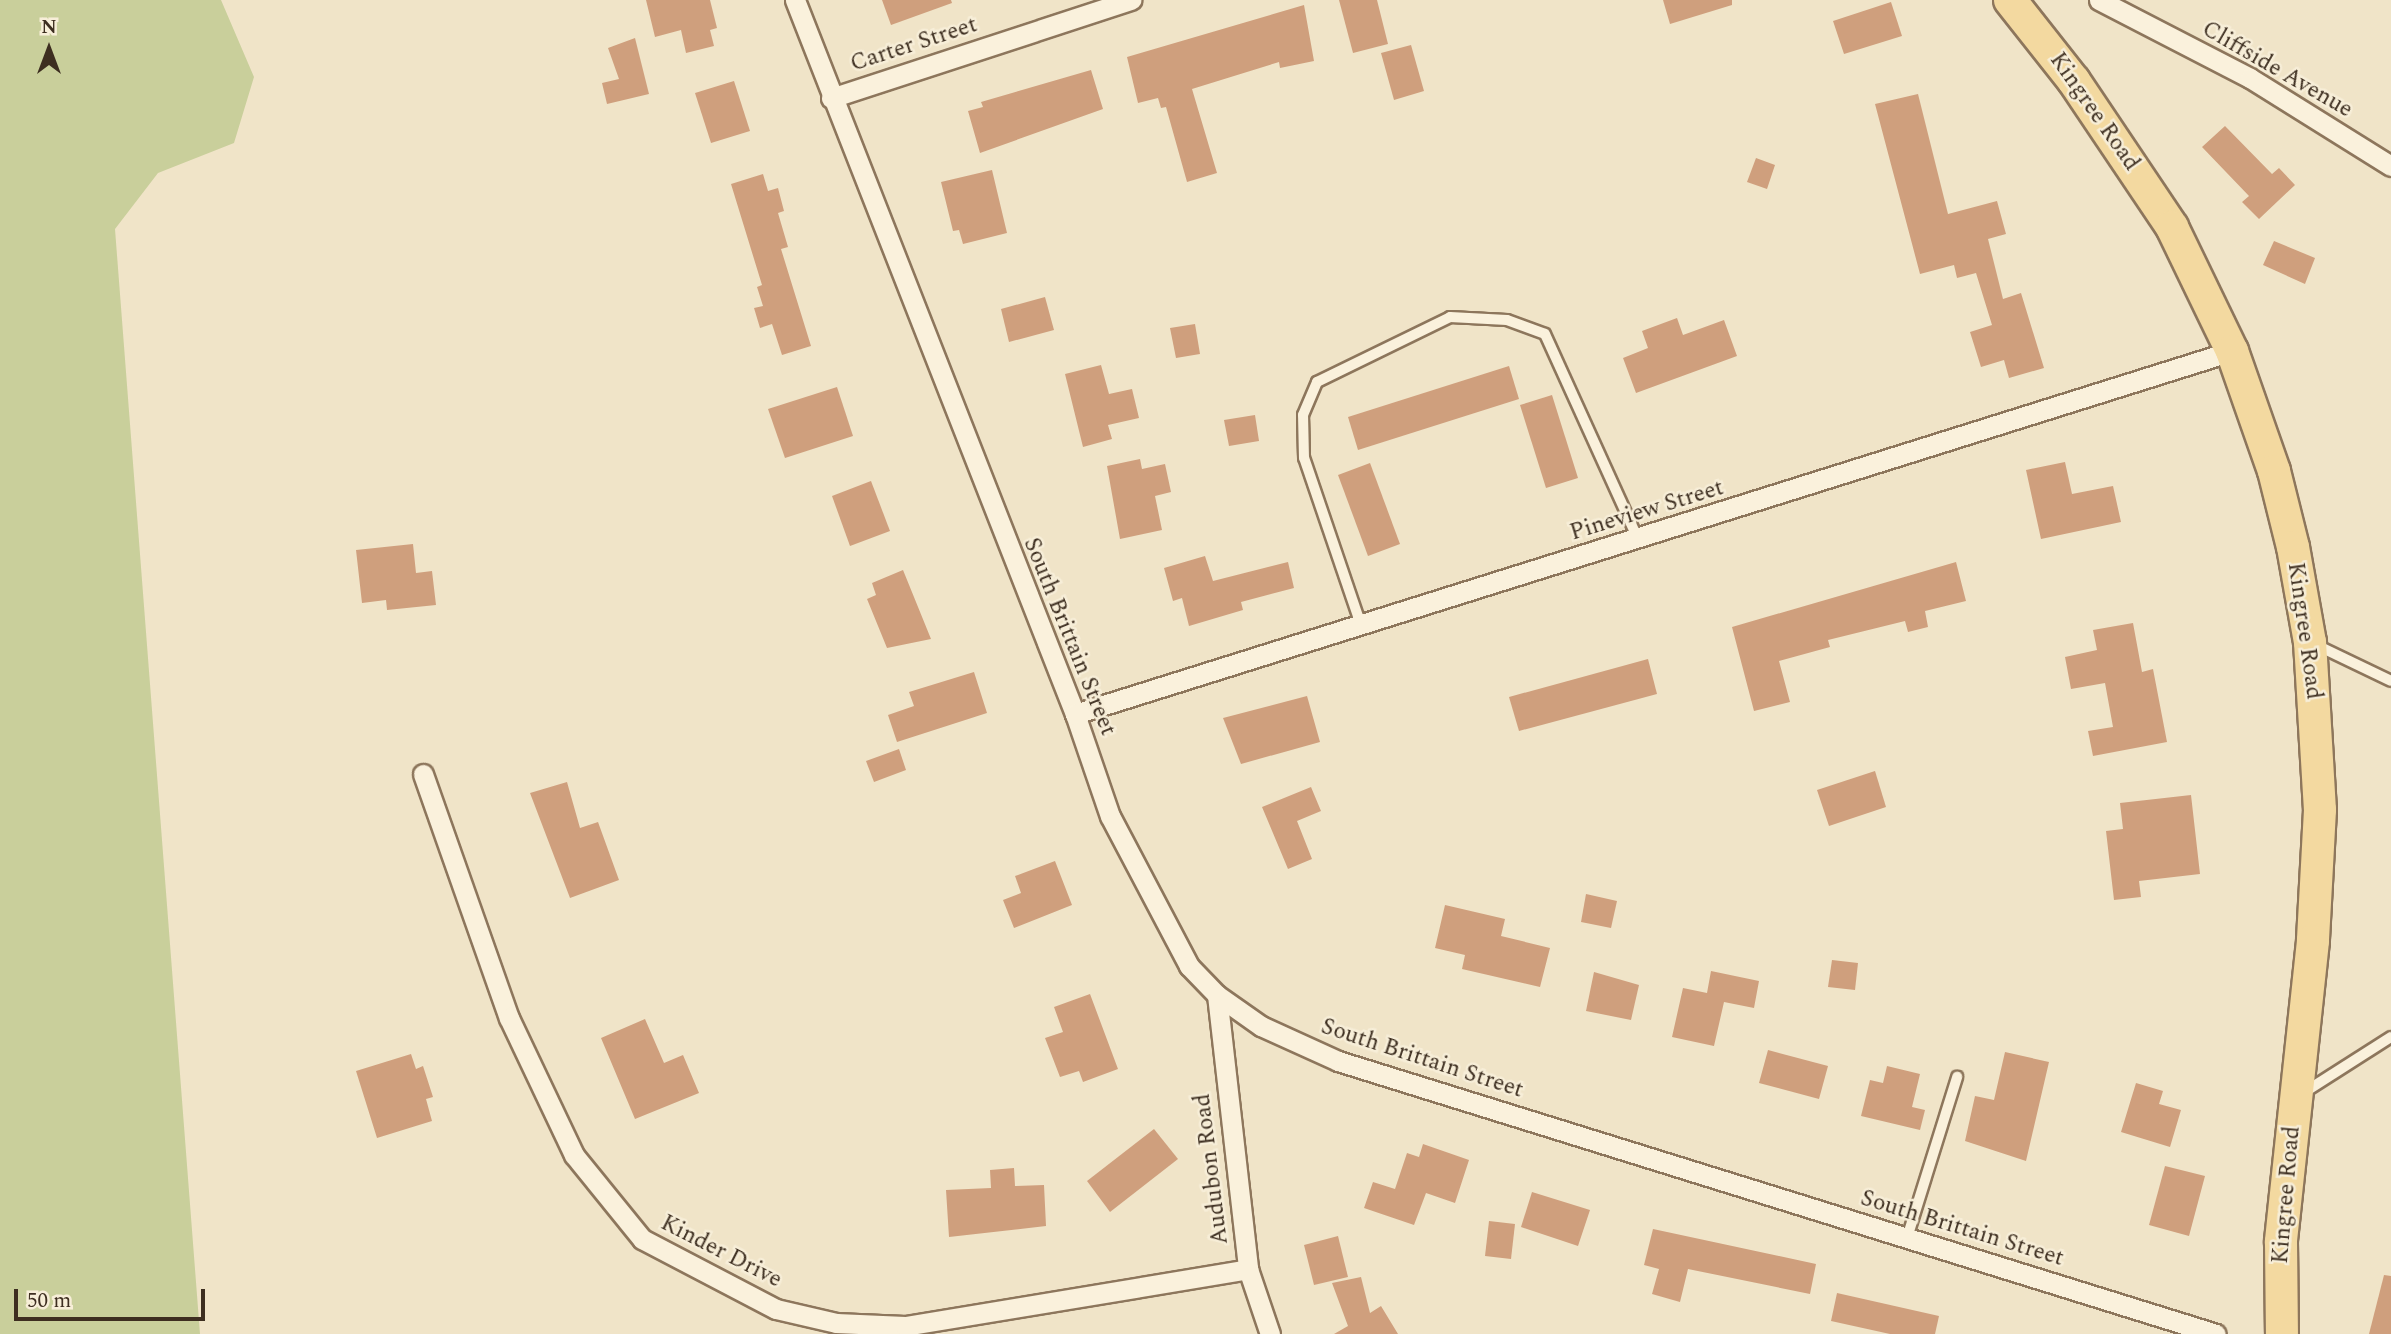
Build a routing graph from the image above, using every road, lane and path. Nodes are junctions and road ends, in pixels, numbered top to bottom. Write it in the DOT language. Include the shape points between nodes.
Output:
graph roads {
  1 [pos="794,0"];
  2 [pos="1131,0"];
  3 [pos="2010,0"];
  4 [pos="2099,0"];
  5 [pos="831,98"];
  6 [pos="2391,166"];
  7 [pos="2232,351"];
  8 [pos="1638,539"];
  9 [pos="1361,625"];
  10 [pos="2311,642"];
  11 [pos="2391,681"];
  12 [pos="1075,714"];
  13 [pos="423,774"];
  14 [pos="1217,995"];
  15 [pos="2391,1037"];
  16 [pos="1957,1077"];
  17 [pos="2296,1097"];
  18 [pos="1907,1238"];
  19 [pos="1248,1269"];
  20 [pos="1270,1334"];
  21 [pos="2216,1334"];
  22 [pos="2282,1334"];
  1 -- 5 [label="street, South Brittain Street"];
  2 -- 5 [label="street, Carter Street"];
  3 -- 7 [label="main road, Kingree Road" via="2074,80 2172,227"];
  4 -- 6 [label="street, Cliffside Avenue" via="2250,78"];
  5 -- 12 [label="street, South Brittain Street"];
  7 -- 8 [label="street, Pineview Street"];
  7 -- 10 [label="main road, Kingree Road" via="2274,471"];
  8 -- 9 [label="street, Pineview Street"];
  8 -- 9 [label="lane" via="1545,334 1507,320 1450,317 1317,382 1303,415 1304,458"];
  9 -- 12 [label="street, Pineview Street"];
  10 -- 11 [label="lane"];
  10 -- 17 [label="main road, Kingree Road" via="2320,810"];
  12 -- 14 [label="street, South Brittain Street" via="1110,816 1189,966"];
  13 -- 19 [label="street, Kinder Drive" via="509,1018 574,1155 642,1239 776,1309 864,1324 905,1326"];
  14 -- 18 [label="street, South Brittain Street" via="1261,1026 1338,1061"];
  14 -- 19 [label="street, Audubon Road"];
  15 -- 17 [label="lane"];
  16 -- 18 [label="lane"];
  17 -- 22 [label="main road, Kingree Road" via="2281,1242"];
  18 -- 21 [label="street, South Brittain Street"];
  19 -- 20 [label="street, Audubon Road"];
}
